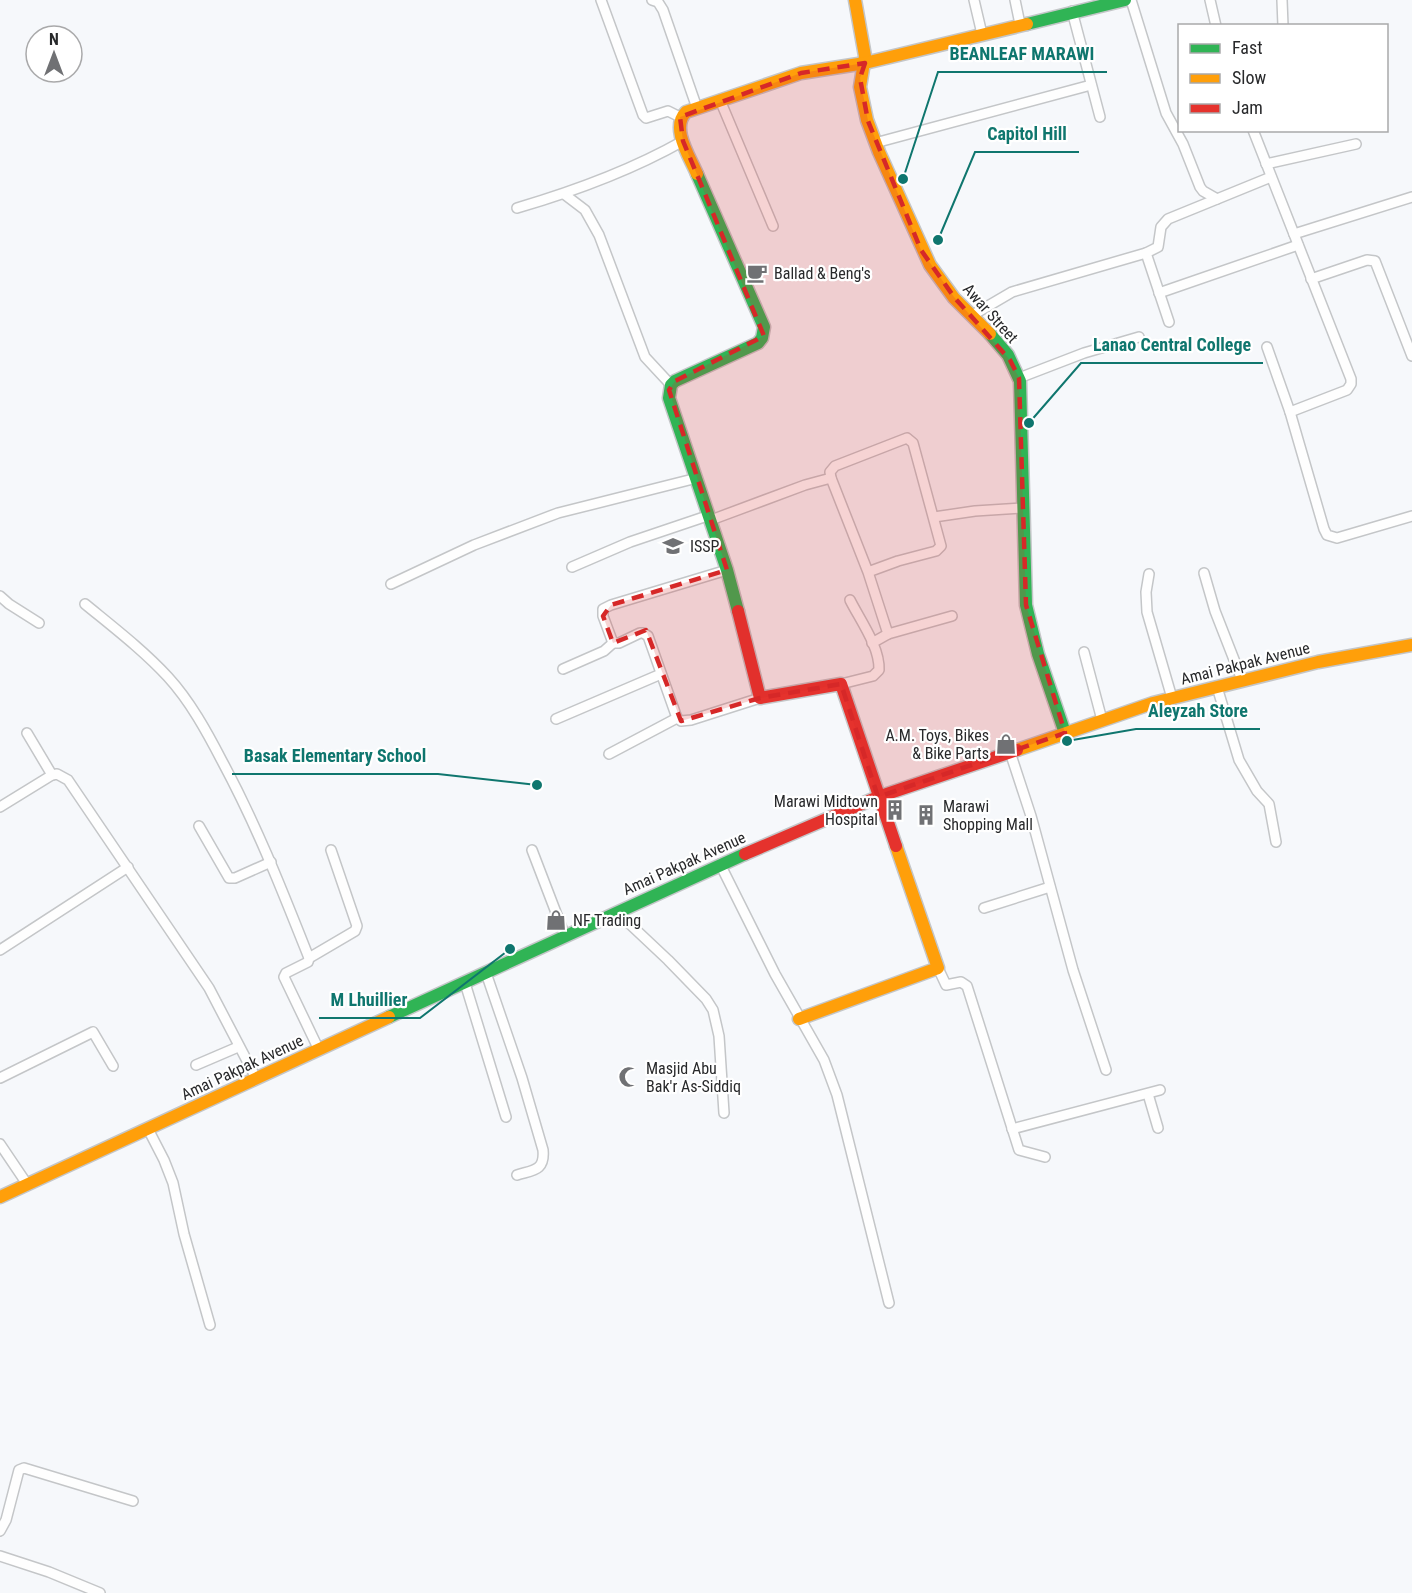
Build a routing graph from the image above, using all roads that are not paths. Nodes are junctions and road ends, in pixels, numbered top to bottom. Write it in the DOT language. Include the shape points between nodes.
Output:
graph roads {
  1 [pos="601,0"];
  2 [pos="652,0"];
  3 [pos="855,0"];
  4 [pos="974,0"];
  5 [pos="1015,0"];
  6 [pos="1125,0"];
  7 [pos="1131,0"];
  8 [pos="1210,0"];
  9 [pos="1282,0"];
  10 [pos="1072,12"];
  11 [pos="1020,24"];
  12 [pos="1216,24"];
  13 [pos="1283,24"];
  14 [pos="982,34"];
  15 [pos="865,63"];
  16 [pos="1091,85"];
  17 [pos="720,100"];
  18 [pos="697,108"];
  19 [pos="680,117"];
  20 [pos="1100,117"];
  21 [pos="1254,132"];
  22 [pos="683,141"];
  23 [pos="875,143"];
  24 [pos="1356,144"];
  25 [pos="1266,164"];
  26 [pos="1271,177"];
  27 [pos="564,194"];
  28 [pos="1412,197"];
  29 [pos="1217,199"];
  30 [pos="517,208"];
  31 [pos="773,226"];
  32 [pos="1294,234"];
  33 [pos="1298,245"];
  34 [pos="1146,254"];
  35 [pos="1311,279"];
  36 [pos="1159,293"];
  37 [pos="971,316"];
  38 [pos="1169,322"];
  39 [pos="1140,337"];
  40 [pos="1267,346"];
  41 [pos="1412,356"];
  42 [pos="1019,378"];
  43 [pos="671,385"];
  44 [pos="1290,412"];
  45 [pos="697,478"];
  46 [pos="831,478"];
  47 [pos="1023,508"];
  48 [pos="1412,516"];
  49 [pos="934,517"];
  50 [pos="710,518"];
  51 [pos="572,567"];
  52 [pos="727,570"];
  53 [pos="868,572"];
  54 [pos="1204,573"];
  55 [pos="1149,574"];
  56 [pos="391,584"];
  57 [pos="0,596"];
  58 [pos="850,600"];
  59 [pos="85,604"];
  60 [pos="952,616"];
  61 [pos="39,623"];
  62 [pos="888,634"];
  63 [pos="613,643"];
  64 [pos="872,643"];
  65 [pos="1412,645"];
  66 [pos="1084,652"];
  67 [pos="562,669"];
  68 [pos="662,674"];
  69 [pos="1242,680"];
  70 [pos="841,684"];
  71 [pos="1217,687"];
  72 [pos="760,698"];
  73 [pos="1172,698"];
  74 [pos="677,718"];
  75 [pos="556,719"];
  76 [pos="1102,720"];
  77 [pos="27,733"];
  78 [pos="1065,733"];
  79 [pos="1010,752"];
  80 [pos="609,754"];
  81 [pos="52,776"];
  82 [pos="878,797"];
  83 [pos="0,807"];
  84 [pos="199,825"];
  85 [pos="1276,842"];
  86 [pos="331,850"];
  87 [pos="532,850"];
  88 [pos="271,862"];
  89 [pos="720,864"];
  90 [pos="128,867"];
  91 [pos="1050,887"];
  92 [pos="984,908"];
  93 [pos="617,912"];
  94 [pos="565,936"];
  95 [pos="0,950"];
  96 [pos="309,958"];
  97 [pos="938,968"];
  98 [pos="486,973"];
  99 [pos="465,983"];
  100 [pos="800,1019"];
  101 [pos="238,1047"];
  102 [pos="319,1050"];
  103 [pos="196,1065"];
  104 [pos="114,1066"];
  105 [pos="1106,1070"];
  106 [pos="0,1078"];
  107 [pos="256,1078"];
  108 [pos="1160,1090"];
  109 [pos="1148,1094"];
  110 [pos="724,1113"];
  111 [pos="506,1117"];
  112 [pos="1158,1128"];
  113 [pos="148,1129"];
  114 [pos="1012,1129"];
  115 [pos="0,1144"];
  116 [pos="1045,1157"];
  117 [pos="517,1175"];
  118 [pos="27,1184"];
  119 [pos="0,1197"];
  120 [pos="889,1303"];
  121 [pos="210,1325"];
  122 [pos="133,1501"];
  123 [pos="0,1531"];
  124 [pos="0,1556"];
  125 [pos="100,1593"];
  1 -- 19 [label="street" via="643,115 650,118 668,111"];
  2 -- 18 [label="street" via="663,10"];
  3 -- 15 [label="main road, Awar Street"];
  4 -- 14 [label="street"];
  5 -- 11 [label="street"];
  6 -- 10 [label="main road"];
  7 -- 29 [label="street" via="1166,113 1200,187"];
  8 -- 12 [label="street"];
  9 -- 13 [label="street"];
  10 -- 11 [label="main road"];
  10 -- 16 [label="street"];
  11 -- 14 [label="main road"];
  14 -- 15 [label="main road"];
  15 -- 17 [label="main road" via="801,73"];
  15 -- 23 [label="main road, Awar Street" via="860,86"];
  16 -- 20 [label="street"];
  16 -- 23 [label="street"];
  17 -- 18 [label="main road"];
  17 -- 31 [label="street"];
  18 -- 19 [label="main road"];
  19 -- 22 [label="main road"];
  21 -- 25 [label="street"];
  22 -- 27 [label="street" via="633,167"];
  22 -- 43 [label="main road" via="764,334 758,343"];
  23 -- 37 [label="main road, Awar Street" via="921,250"];
  24 -- 25 [label="street"];
  25 -- 26 [label="street"];
  26 -- 29 [label="street"];
  26 -- 32 [label="street"];
  27 -- 30 [label="street"];
  27 -- 43 [label="street" via="585,210 599,235 645,357"];
  28 -- 32 [label="street"];
  29 -- 34 [label="street" via="1168,219 1161,227 1159,245"];
  32 -- 33 [label="street"];
  33 -- 35 [label="street"];
  33 -- 36 [label="street"];
  34 -- 36 [label="street"];
  34 -- 37 [label="street" via="1012,292"];
  35 -- 41 [label="street" via="1375,261"];
  35 -- 44 [label="street" via="1351,384 1347,390"];
  36 -- 38 [label="street"];
  37 -- 42 [label="main road, Awar Street" via="1004,352"];
  39 -- 42 [label="street"];
  40 -- 44 [label="street"];
  42 -- 47 [label="main road, Awar Street"];
  43 -- 45 [label="main road" via="669,398"];
  44 -- 48 [label="street" via="1327,535 1337,538"];
  45 -- 50 [label="main road"];
  45 -- 56 [label="street" via="558,513 474,545"];
  46 -- 49 [label="street" via="835,466 907,438 913,443"];
  46 -- 50 [label="street"];
  46 -- 53 [label="street"];
  47 -- 49 [label="street"];
  47 -- 78 [label="main road, Awar Street" via="1029,623"];
  49 -- 53 [label="street" via="941,543 939,550"];
  50 -- 51 [label="street" via="630,542"];
  50 -- 52 [label="main road"];
  52 -- 63 [label="street" via="603,609"];
  52 -- 72 [label="main road"];
  53 -- 62 [label="street"];
  54 -- 69 [label="street"];
  55 -- 73 [label="street" via="1147,612"];
  57 -- 61 [label="street"];
  58 -- 64 [label="street"];
  59 -- 88 [label="street" via="170,678 207,734"];
  60 -- 62 [label="street"];
  62 -- 64 [label="street"];
  63 -- 67 [label="street" via="604,651"];
  63 -- 68 [label="street" via="646,634"];
  64 -- 70 [label="street" via="879,664 877,673"];
  65 -- 69 [label="main road, Amai Pakpak Avenue"];
  66 -- 76 [label="street"];
  68 -- 74 [label="street"];
  68 -- 75 [label="street"];
  69 -- 71 [label="main road, Amai Pakpak Avenue"];
  70 -- 72 [label="main road"];
  70 -- 82 [label="main road"];
  71 -- 73 [label="main road, Amai Pakpak Avenue"];
  71 -- 85 [label="street" via="1239,760 1269,804"];
  72 -- 74 [label="street" via="690,720"];
  73 -- 76 [label="main road, Amai Pakpak Avenue"];
  74 -- 80 [label="street"];
  76 -- 78 [label="main road, Amai Pakpak Avenue"];
  77 -- 81 [label="street"];
  78 -- 79 [label="main road, Amai Pakpak Avenue"];
  79 -- 82 [label="main road, Amai Pakpak Avenue"];
  79 -- 91 [label="street"];
  81 -- 83 [label="street"];
  81 -- 90 [label="street" via="57,774 68,780"];
  82 -- 89 [label="main road, Amai Pakpak Avenue"];
  82 -- 97 [label="main road"];
  84 -- 88 [label="street" via="229,879"];
  86 -- 96 [label="street" via="357,926 355,931"];
  87 -- 94 [label="street"];
  88 -- 96 [label="street"];
  89 -- 93 [label="main road, Amai Pakpak Avenue"];
  89 -- 100 [label="street"];
  90 -- 95 [label="street"];
  90 -- 101 [label="street" via="209,987"];
  91 -- 92 [label="street"];
  91 -- 105 [label="street"];
  93 -- 94 [label="main road, Amai Pakpak Avenue"];
  93 -- 110 [label="street" via="713,1010 719,1036"];
  94 -- 98 [label="main road, Amai Pakpak Avenue"];
  96 -- 102 [label="street" via="284,977"];
  97 -- 100 [label="main road"];
  97 -- 114 [label="street" via="946,985 961,982 967,986"];
  98 -- 99 [label="main road, Amai Pakpak Avenue"];
  98 -- 117 [label="street" via="543,1150 539,1168"];
  99 -- 102 [label="main road, Amai Pakpak Avenue"];
  99 -- 111 [label="street"];
  100 -- 120 [label="street" via="818,1048 837,1095"];
  101 -- 103 [label="street"];
  101 -- 107 [label="street"];
  102 -- 107 [label="main road, Amai Pakpak Avenue"];
  104 -- 106 [label="street" via="93,1032"];
  107 -- 113 [label="main road, Amai Pakpak Avenue"];
  108 -- 109 [label="street"];
  109 -- 112 [label="street"];
  109 -- 114 [label="street"];
  113 -- 118 [label="main road, Amai Pakpak Avenue"];
  113 -- 121 [label="street" via="173,1183"];
  114 -- 116 [label="street" via="1019,1150"];
  115 -- 118 [label="street"];
  118 -- 119 [label="main road, Amai Pakpak Avenue"];
  122 -- 123 [label="street" via="24,1468 19,1470"];
  124 -- 125 [label="street"];
}
